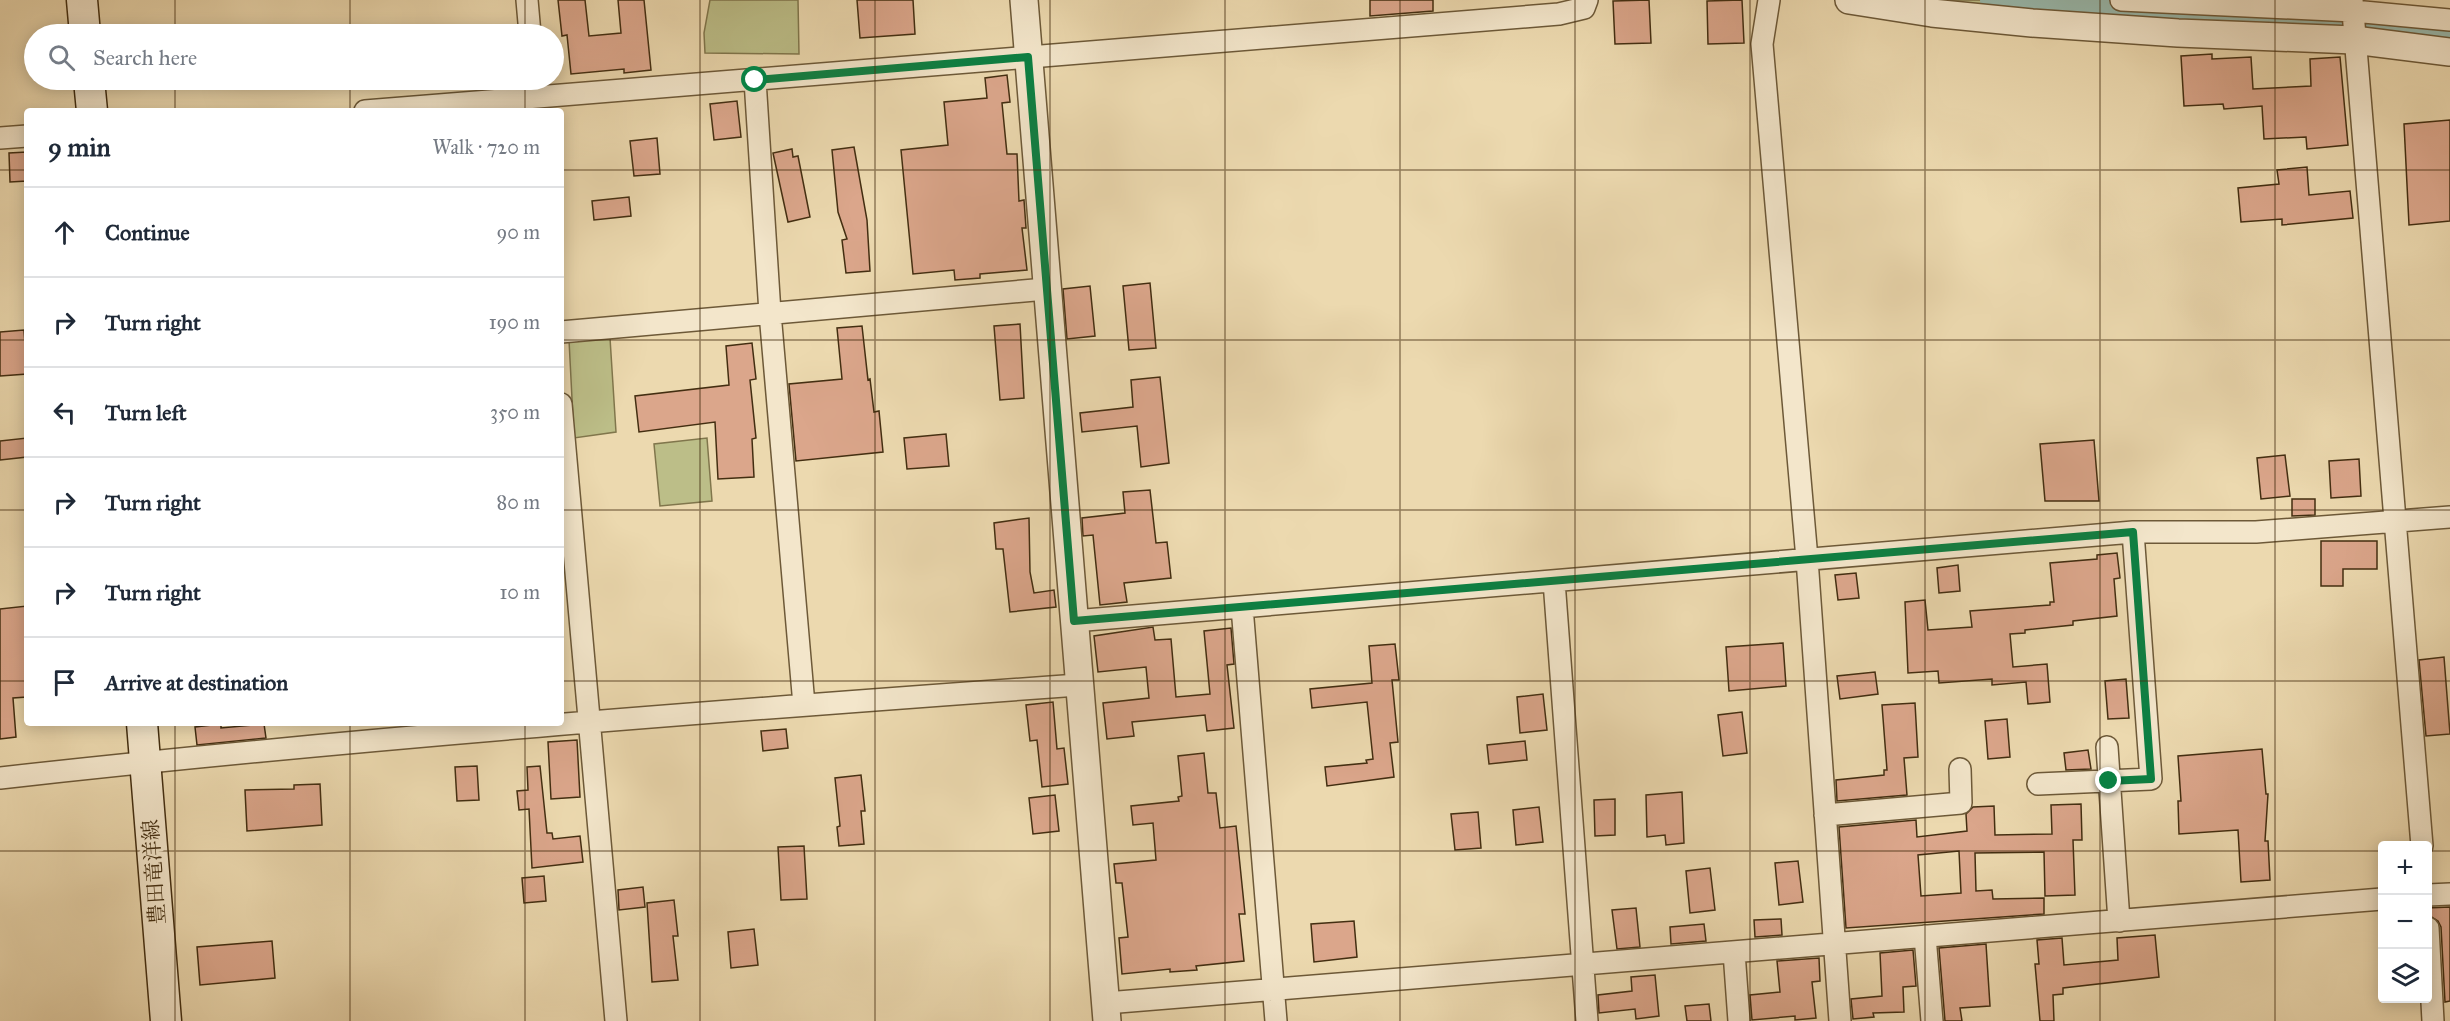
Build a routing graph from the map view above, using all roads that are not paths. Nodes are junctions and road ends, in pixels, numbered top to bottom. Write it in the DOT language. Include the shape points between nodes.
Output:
graph roads {
  1 [pos="82,0"];
  2 [pos="527,0"];
  3 [pos="1024,0"];
  4 [pos="1587,0"];
  5 [pos="1769,0"];
  6 [pos="1849,0"];
  7 [pos="2121,0"];
  8 [pos="1925,5"];
  9 [pos="2352,8"];
  10 [pos="2450,20"];
  11 [pos="84,24"];
  12 [pos="529,24"];
  13 [pos="2354,39"];
  14 [pos="2450,52"];
  15 [pos="1028,57"];
  16 [pos="755,80"];
  17 [pos="90,90"];
  18 [pos="535,96"];
  19 [pos="92,108"];
  20 [pos="399,108"];
  21 [pos="24,136"];
  22 [pos="0,138"];
  23 [pos="1046,289"];
  24 [pos="770,313"];
  25 [pos="564,332"];
  26 [pos="564,437"];
  27 [pos="2450,517"];
  28 [pos="2397,521"];
  29 [pos="2133,532"];
  30 [pos="1807,559"];
  31 [pos="1554,581"];
  32 [pos="1242,607"];
  33 [pos="1074,621"];
  34 [pos="1078,685"];
  35 [pos="804,705"];
  36 [pos="590,724"];
  37 [pos="142,726"];
  38 [pos="2107,747"];
  39 [pos="146,762"];
  40 [pos="1960,770"];
  41 [pos="0,778"];
  42 [pos="2109,781"];
  43 [pos="2038,784"];
  44 [pos="1825,815"];
  45 [pos="2422,841"];
  46 [pos="2450,894"];
  47 [pos="2432,895"];
  48 [pos="2378,899"];
  49 [pos="2119,921"];
  50 [pos="1925,936"];
  51 [pos="1834,944"];
  52 [pos="2428,949"];
  53 [pos="1734,952"];
  54 [pos="1583,965"];
  55 [pos="1274,990"];
  56 [pos="1107,1012"];
  57 [pos="166,1021"];
  58 [pos="616,1021"];
  59 [pos="1276,1021"];
  60 [pos="1587,1021"];
  61 [pos="1739,1021"];
  62 [pos="1840,1021"];
  63 [pos="1932,1021"];
  64 [pos="2433,1021"];
  1 -- 11 [label="main road"];
  2 -- 12 [label="street"];
  3 -- 15 [label="street"];
  4 -- 15 [label="street" via="1584,8 1567,13"];
  5 -- 30 [label="street" via="1762,44"];
  6 -- 8 [label="street"];
  7 -- 9 [label="street"];
  8 -- 13 [label="street" via="2032,23"];
  9 -- 10 [label="street"];
  9 -- 13 [label="street"];
  13 -- 14 [label="street"];
  13 -- 28 [label="street"];
  15 -- 16 [label="street"];
  15 -- 23 [label="street"];
  16 -- 18 [label="street"];
  16 -- 24 [label="street"];
  17 -- 19 [label="main road"];
  18 -- 20 [label="street"];
  21 -- 22 [label="street"];
  23 -- 24 [label="street"];
  23 -- 33 [label="street"];
  24 -- 25 [label="street"];
  24 -- 35 [label="street"];
  26 -- 36 [label="street"];
  27 -- 28 [label="street"];
  28 -- 29 [label="street" via="2256,532"];
  28 -- 45 [label="street"];
  29 -- 30 [label="street"];
  29 -- 42 [label="street" via="2151,779"];
  30 -- 31 [label="street"];
  30 -- 44 [label="street"];
  31 -- 32 [label="street"];
  31 -- 54 [label="street"];
  32 -- 33 [label="street"];
  32 -- 55 [label="street"];
  33 -- 34 [label="street"];
  34 -- 35 [label="street"];
  34 -- 56 [label="street"];
  35 -- 36 [label="street"];
  36 -- 39 [label="street"];
  36 -- 58 [label="street"];
  37 -- 39 [label="main road, 豊田竜洋線"];
  38 -- 42 [label="street"];
  39 -- 41 [label="street"];
  39 -- 57 [label="main road, 豊田竜洋線"];
  40 -- 44 [label="street" via="1961,803"];
  42 -- 43 [label="street"];
  42 -- 49 [label="street"];
  44 -- 51 [label="street"];
  46 -- 47 [label="street"];
  48 -- 49 [label="street"];
  49 -- 50 [label="street"];
  50 -- 51 [label="street"];
  50 -- 63 [label="street"];
  51 -- 53 [label="street"];
  51 -- 62 [label="street"];
  52 -- 64 [label="street"];
  53 -- 54 [label="street"];
  53 -- 61 [label="street"];
  54 -- 55 [label="street"];
  54 -- 60 [label="street"];
  55 -- 56 [label="street"];
  55 -- 59 [label="street"];
}
